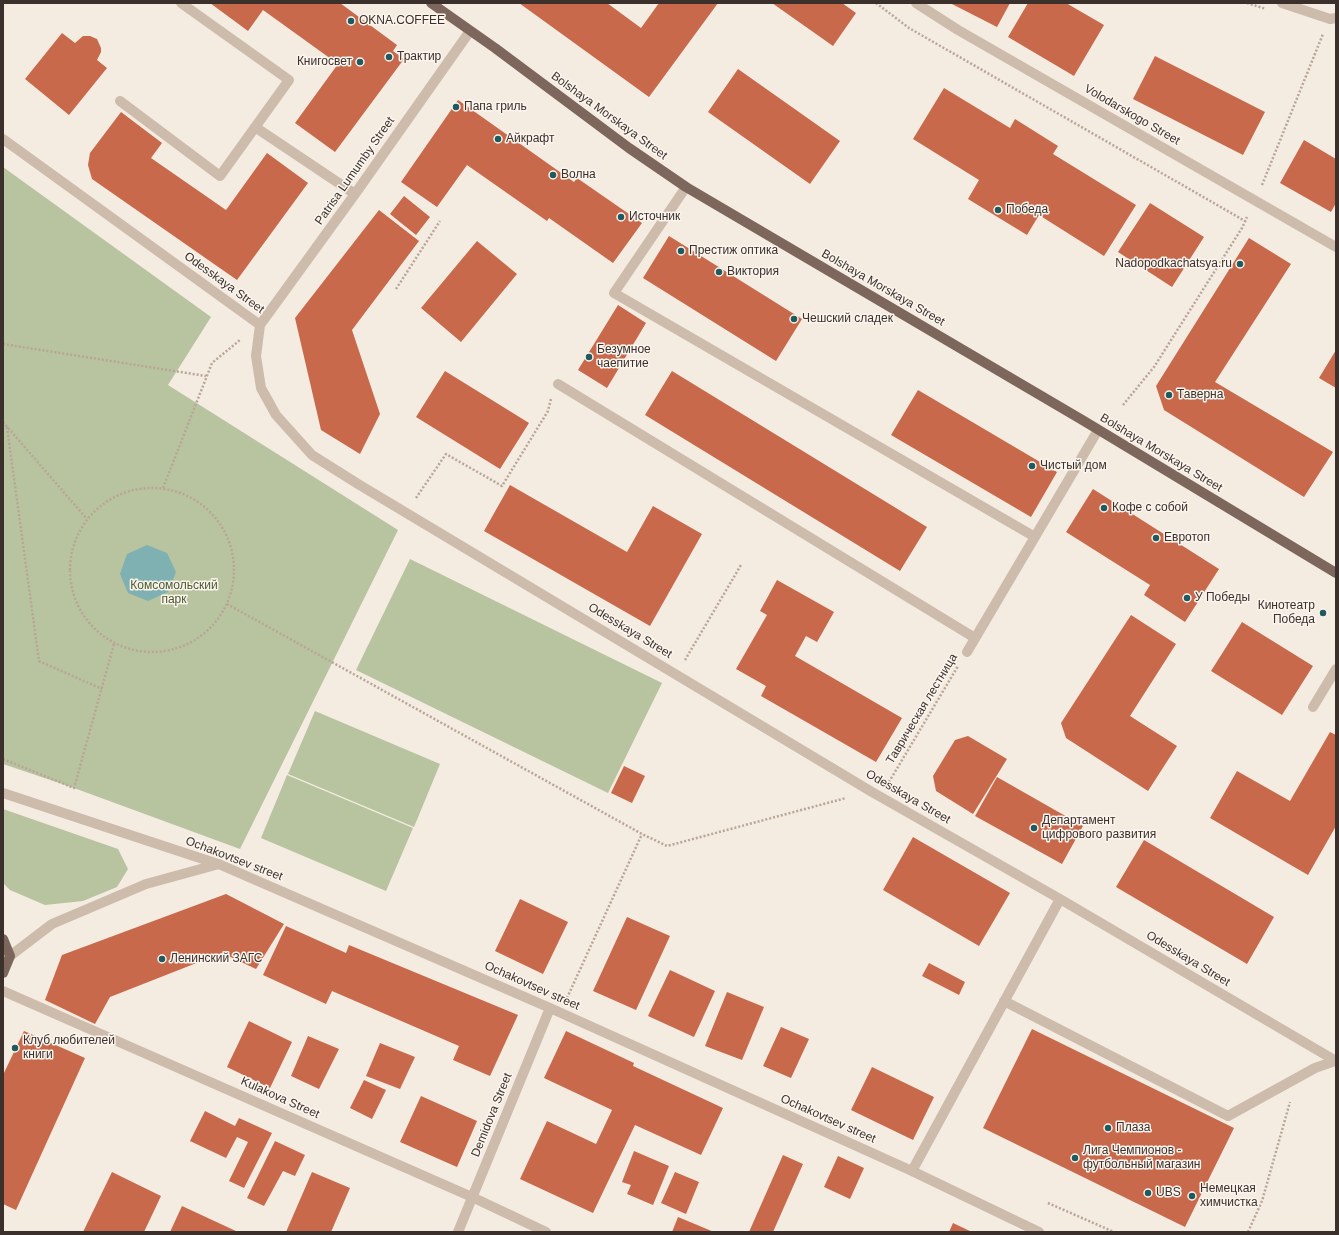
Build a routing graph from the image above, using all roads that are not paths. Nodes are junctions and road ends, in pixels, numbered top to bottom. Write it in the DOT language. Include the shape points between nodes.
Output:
graph roads {
  1 [pos="182,3"];
  2 [pos="431,3"];
  3 [pos="916,3"];
  4 [pos="1282,3"];
  5 [pos="1336,18"];
  6 [pos="470,31"];
  7 [pos="120,101"];
  8 [pos="255,127"];
  9 [pos="3,139"];
  10 [pos="686,187"];
  11 [pos="355,194"];
  12 [pos="1336,247"];
  13 [pos="260,325"];
  14 [pos="555,388"];
  15 [pos="1098,430"];
  16 [pos="1035,537"];
  17 [pos="1336,573"];
  18 [pos="974,638"];
  19 [pos="967,652"];
  20 [pos="1336,669"];
  21 [pos="1313,707"];
  22 [pos="3,793"];
  23 [pos="219,864"];
  24 [pos="1060,898"];
  25 [pos="3,939"];
  26 [pos="10,956"];
  27 [pos="3,973"];
  28 [pos="3,991"];
  29 [pos="1004,1001"];
  30 [pos="550,1008"];
  31 [pos="1336,1061"];
  32 [pos="912,1171"];
  33 [pos="472,1197"];
  34 [pos="458,1232"];
  35 [pos="546,1232"];
  36 [pos="1039,1232"];
  1 -- 8 [label="street" via="289,80"];
  2 -- 6 [label="main road, Bolshaya Morskaya Street"];
  3 -- 12 [label="street, Volodarskogo Street" via="958,30"];
  4 -- 5 [label="street" via="1330,19"];
  6 -- 10 [label="main road, Bolshaya Morskaya Street"];
  6 -- 11 [label="street, Patrisa Lumumby Street"];
  7 -- 8 [label="street" via="220,176"];
  8 -- 11 [label="street"];
  9 -- 13 [label="street, Odesskaya Street"];
  10 -- 15 [label="main road, Bolshaya Morskaya Street"];
  10 -- 16 [label="street" via="614,293"];
  11 -- 13 [label="street, Patrisa Lumumby Street"];
  13 -- 24 [label="street, Odesskaya Street" via="256,356 261,388 276,415 312,455 876,794"];
  14 -- 18 [label="street"];
  15 -- 16 [label="street"];
  15 -- 17 [label="main road, Bolshaya Morskaya Street"];
  16 -- 18 [label="street"];
  18 -- 19 [label="street"];
  20 -- 21 [label="street"];
  22 -- 23 [label="street, Ochakovtsev street"];
  23 -- 26 [label="street" via="146,884 52,924"];
  23 -- 30 [label="street, Ochakovtsev street"];
  24 -- 29 [label="street"];
  24 -- 31 [label="street, Odesskaya Street"];
  25 -- 26 [label="main road"];
  26 -- 27 [label="main road"];
  28 -- 33 [label="street, Kulakova Street"];
  29 -- 31 [label="street" via="1228,1116 1315,1068"];
  29 -- 32 [label="street"];
  30 -- 32 [label="street, Ochakovtsev street"];
  30 -- 33 [label="street, Demidova Street"];
  32 -- 36 [label="street, Ochakovtsev street"];
  33 -- 34 [label="street, Demidova Street"];
  33 -- 35 [label="street, Kulakova Street"];
}
